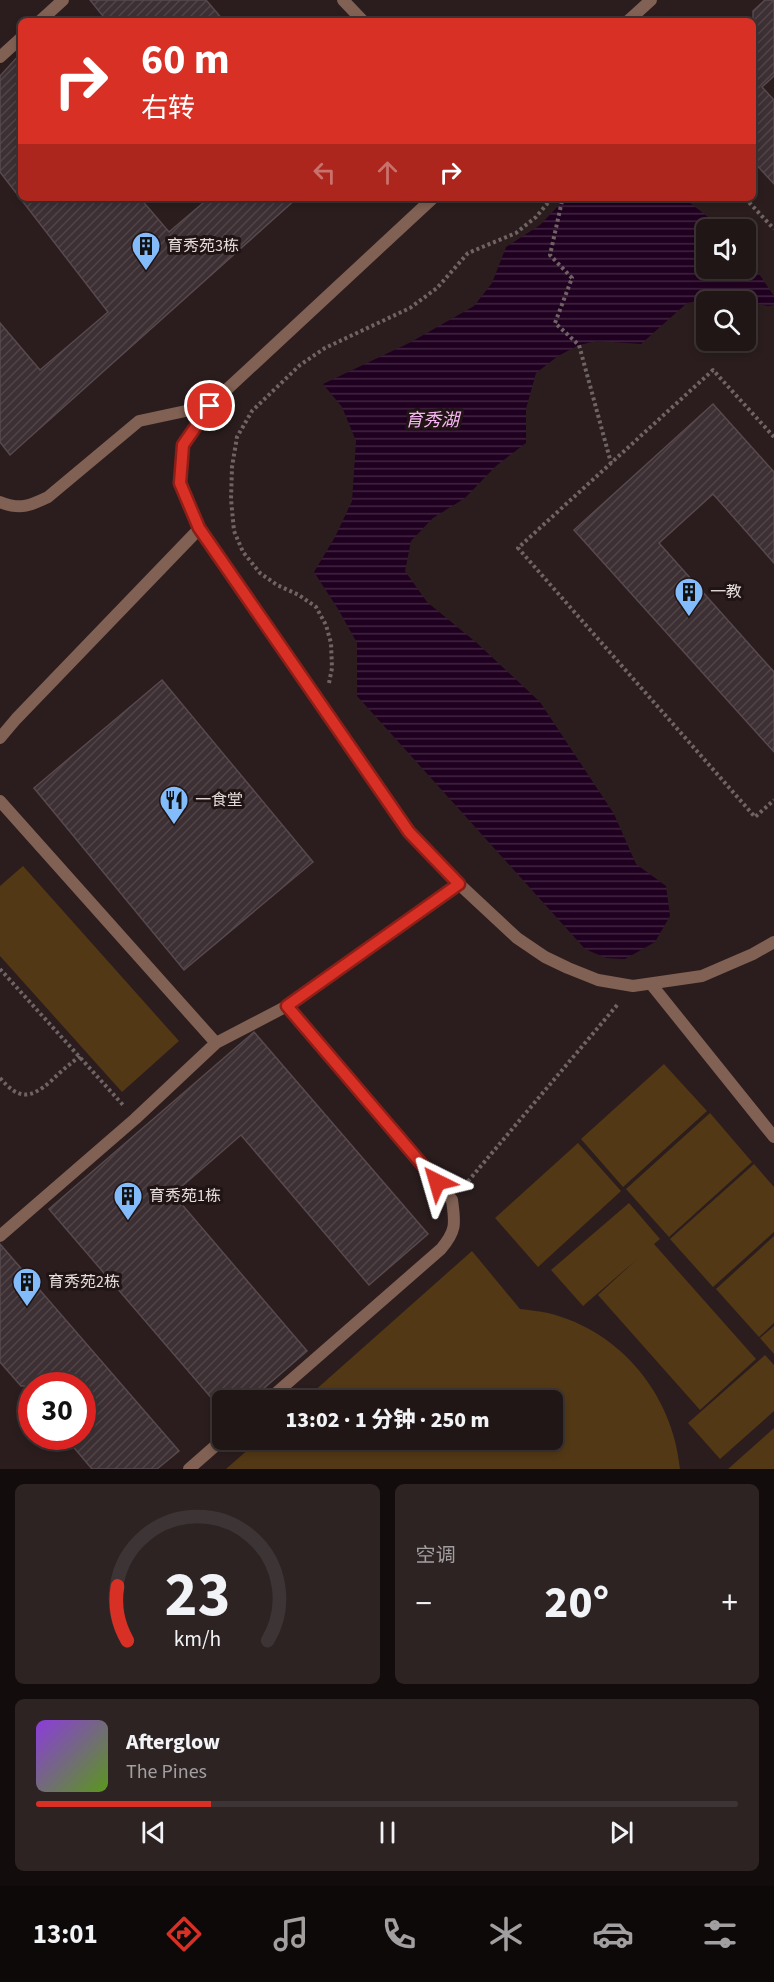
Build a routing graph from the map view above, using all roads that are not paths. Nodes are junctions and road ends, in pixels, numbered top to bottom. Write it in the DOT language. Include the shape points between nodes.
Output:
graph roads {
  1 [pos="63,0"];
  2 [pos="343,0"];
  3 [pos="651,0"];
  4 [pos="43,18"];
  5 [pos="360,18"];
  6 [pos="631,18"];
  7 [pos="18,41"];
  8 [pos="0,57"];
  9 [pos="430,201"];
  10 [pos="210,406"];
  11 [pos="0,502"];
  12 [pos="199,528"];
  13 [pos="0,738"];
  14 [pos="0,801"];
  15 [pos="459,884"];
  16 [pos="774,942"];
  17 [pos="651,984"];
  18 [pos="287,1006"];
  19 [pos="216,1043"];
  20 [pos="774,1137"];
  21 [pos="0,1236"];
  22 [pos="280,1390"];
  23 [pos="212,1449"];
  24 [pos="189,1469"];
  1 -- 4 [label="street"];
  2 -- 5 [label="street"];
  3 -- 6 [label="street"];
  7 -- 8 [label="street"];
  9 -- 10 [label="street"];
  10 -- 11 [label="street" via="139,421 48,496 19,508"];
  10 -- 12 [label="street" via="183,445 180,483"];
  12 -- 13 [label="street"];
  12 -- 15 [label="street" via="409,832"];
  14 -- 19 [label="street"];
  15 -- 17 [label="street" via="517,938 545,957 598,980 633,986"];
  15 -- 18 [label="street"];
  16 -- 17 [label="street" via="702,976"];
  17 -- 20 [label="street"];
  18 -- 19 [label="street"];
  18 -- 22 [label="street" via="452,1200 455,1220 451,1237 441,1249"];
  19 -- 21 [label="street"];
  23 -- 24 [label="street"];
}
